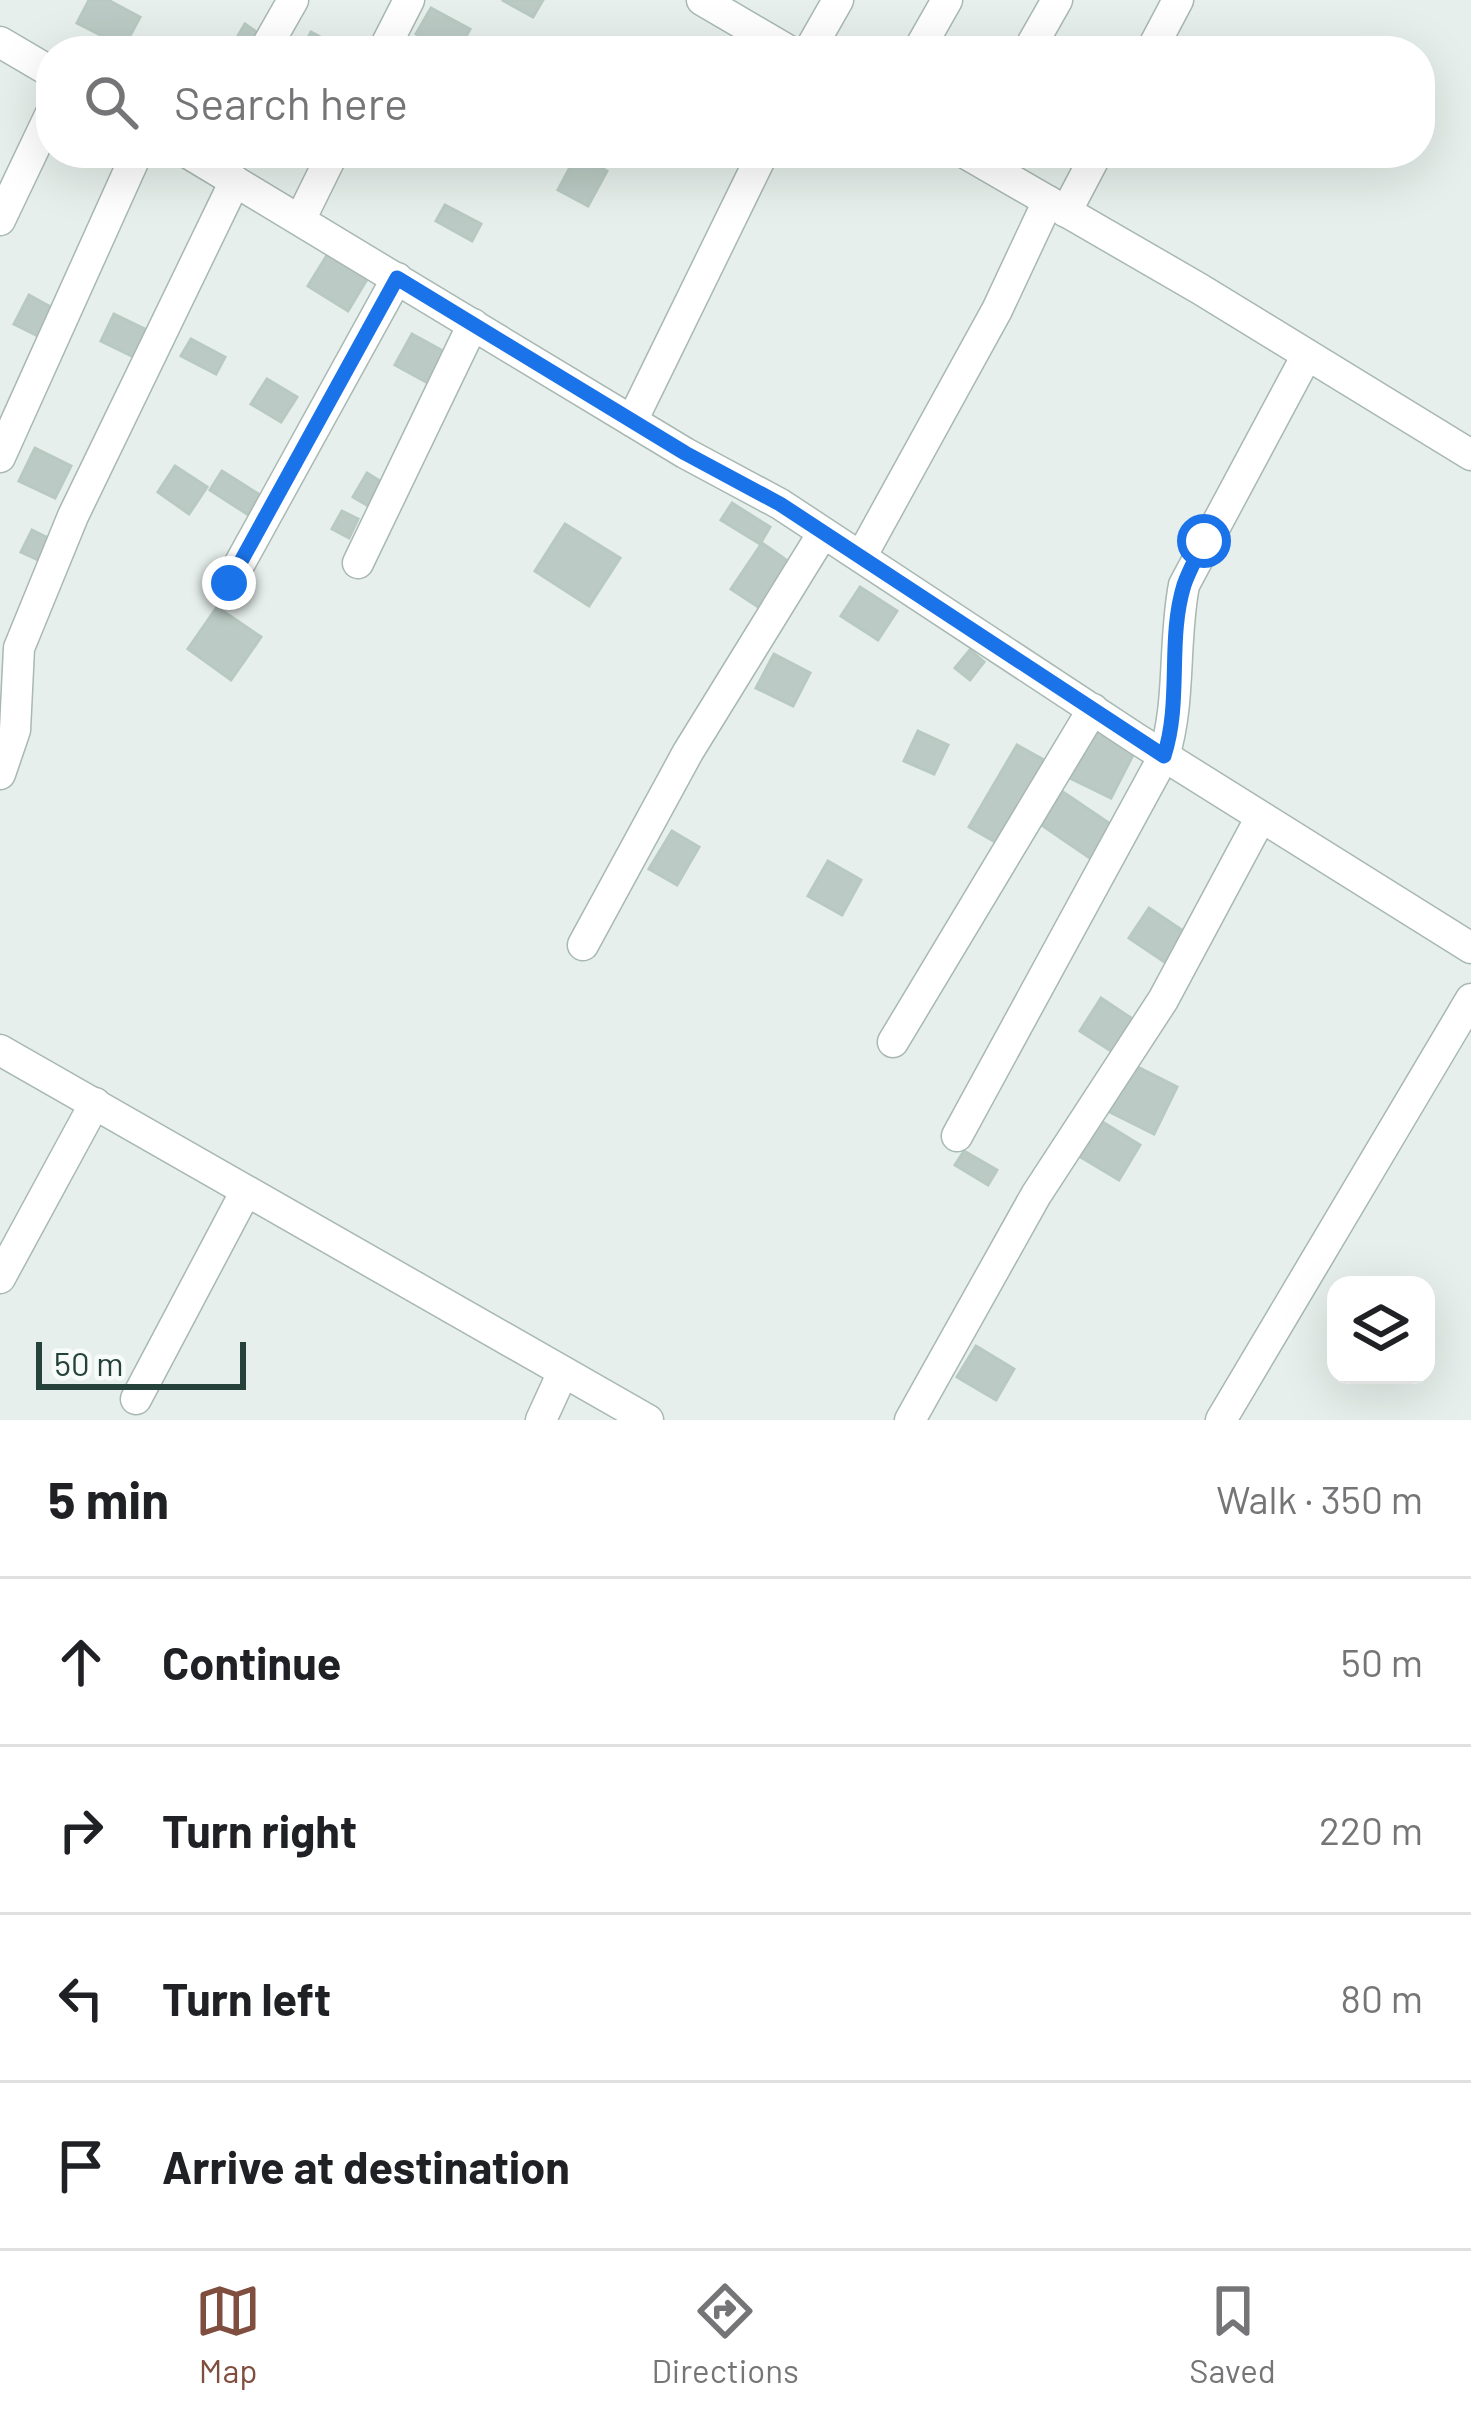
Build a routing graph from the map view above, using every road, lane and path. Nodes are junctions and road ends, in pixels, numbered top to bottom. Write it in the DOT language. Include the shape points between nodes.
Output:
graph roads {
  1 [pos="293,0"];
  2 [pos="409,0"];
  3 [pos="702,0"];
  4 [pos="838,0"];
  5 [pos="947,0"];
  6 [pos="1057,0"];
  7 [pos="1178,0"];
  8 [pos="273,36"];
  9 [pos="391,36"];
  10 [pos="763,36"];
  11 [pos="818,36"];
  12 [pos="927,36"];
  13 [pos="1037,36"];
  14 [pos="1159,36"];
  15 [pos="0,42"];
  16 [pos="36,63"];
  17 [pos="36,144"];
  18 [pos="130,168"];
  19 [pos="216,168"];
  20 [pos="325,168"];
  21 [pos="756,168"];
  22 [pos="992,168"];
  23 [pos="1086,168"];
  24 [pos="235,181"];
  25 [pos="1058,207"];
  26 [pos="0,220"];
  27 [pos="299,220"];
  28 [pos="397,278"];
  29 [pos="473,324"];
  30 [pos="1307,355"];
  31 [pos="632,421"];
  32 [pos="1471,455"];
  33 [pos="0,457"];
  34 [pos="824,532"];
  35 [pos="861,557"];
  36 [pos="358,562"];
  37 [pos="229,583"];
  38 [pos="1093,709"];
  39 [pos="1164,756"];
  40 [pos="0,774"];
  41 [pos="1261,817"];
  42 [pos="583,945"];
  43 [pos="1471,948"];
  44 [pos="1471,999"];
  45 [pos="893,1042"];
  46 [pos="2,1055"];
  47 [pos="95,1103"];
  48 [pos="957,1136"];
  49 [pos="246,1191"];
  50 [pos="0,1278"];
  51 [pos="563,1372"];
  52 [pos="136,1399"];
  53 [pos="541,1420"];
  54 [pos="648,1420"];
  55 [pos="910,1420"];
  56 [pos="1220,1420"];
  1 -- 8 [label="street"];
  2 -- 9 [label="street"];
  3 -- 10 [label="street"];
  4 -- 11 [label="street"];
  5 -- 12 [label="street"];
  6 -- 13 [label="street"];
  7 -- 14 [label="street"];
  15 -- 16 [label="street"];
  17 -- 26 [label="street"];
  18 -- 33 [label="street"];
  19 -- 24 [label="street"];
  20 -- 27 [label="street"];
  21 -- 31 [label="street"];
  22 -- 25 [label="street"];
  23 -- 25 [label="street"];
  24 -- 27 [label="street"];
  24 -- 40 [label="street" via="73,516 20,648 15,730"];
  25 -- 30 [label="street"];
  25 -- 35 [label="street"];
  27 -- 28 [label="street"];
  28 -- 29 [label="street"];
  28 -- 37 [label="street"];
  29 -- 31 [label="street"];
  29 -- 36 [label="street"];
  30 -- 32 [label="street"];
  30 -- 39 [label="street" via="1184,585"];
  31 -- 34 [label="street"];
  34 -- 35 [label="street"];
  34 -- 42 [label="street" via="688,752"];
  35 -- 38 [label="street"];
  38 -- 39 [label="street"];
  38 -- 45 [label="street"];
  39 -- 41 [label="street"];
  39 -- 48 [label="street"];
  41 -- 43 [label="street"];
  41 -- 55 [label="street" via="1163,1000 1036,1195"];
  44 -- 56 [label="street"];
  46 -- 47 [label="street"];
  47 -- 49 [label="street"];
  47 -- 50 [label="street"];
  49 -- 51 [label="street"];
  49 -- 52 [label="street"];
  51 -- 53 [label="street"];
  51 -- 54 [label="street"];
}
